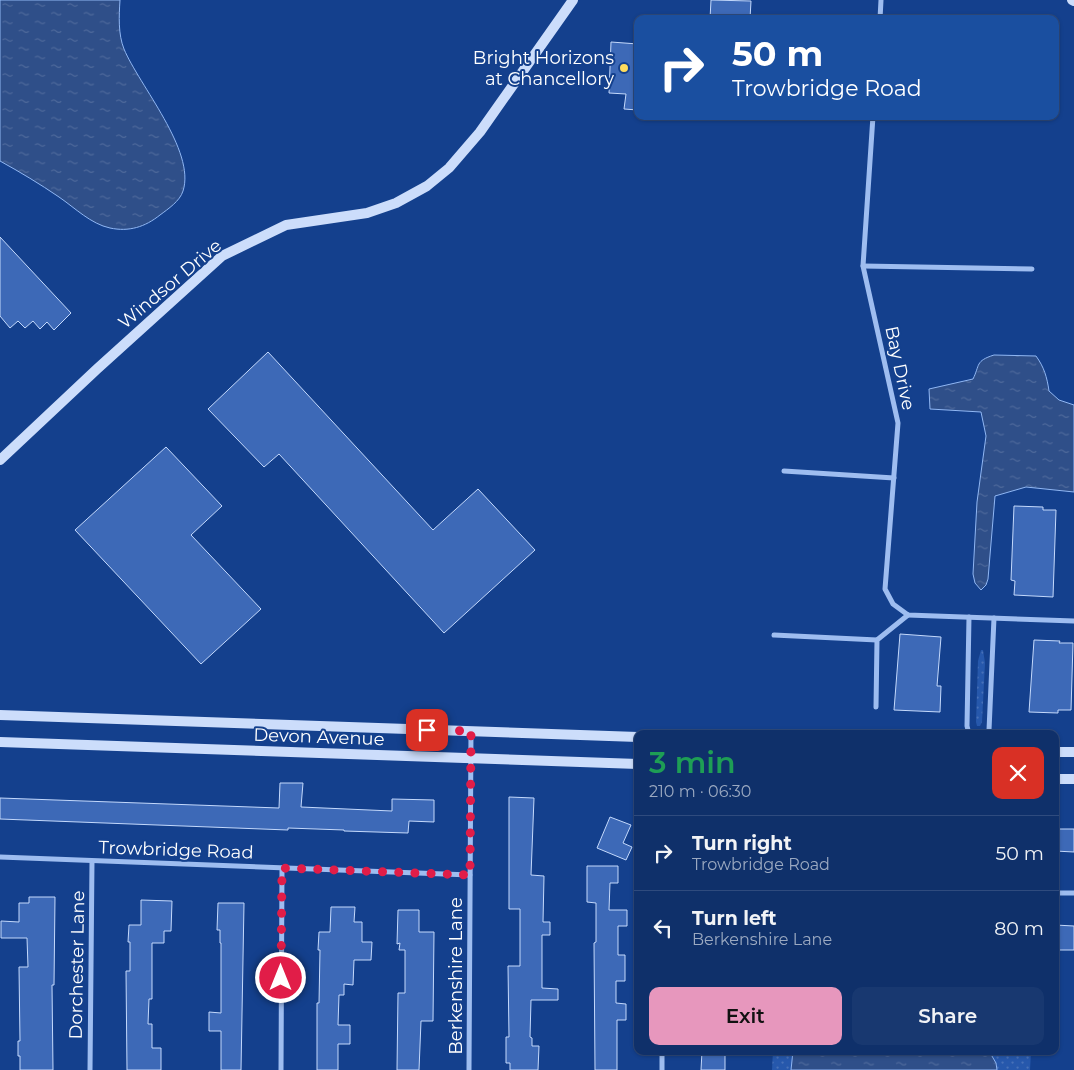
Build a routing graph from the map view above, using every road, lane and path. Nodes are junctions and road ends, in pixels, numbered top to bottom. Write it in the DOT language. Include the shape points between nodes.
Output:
graph roads {
  1 [pos="573,0"];
  2 [pos="881,0"];
  3 [pos="880,15"];
  4 [pos="873,120"];
  5 [pos="863,266"];
  6 [pos="1032,269"];
  7 [pos="0,460"];
  8 [pos="784,471"];
  9 [pos="894,478"];
  10 [pos="908,614"];
  11 [pos="969,617"];
  12 [pos="994,618"];
  13 [pos="1074,621"];
  14 [pos="774,635"];
  15 [pos="877,640"];
  16 [pos="876,707"];
  17 [pos="0,715"];
  18 [pos="968,730"];
  19 [pos="989,730"];
  20 [pos="471,731"];
  21 [pos="634,737"];
  22 [pos="0,742"];
  23 [pos="1059,752"];
  24 [pos="1074,752"];
  25 [pos="470,759"];
  26 [pos="634,764"];
  27 [pos="1059,779"];
  28 [pos="1074,779"];
  29 [pos="0,857"];
  30 [pos="92,861"];
  31 [pos="282,868"];
  32 [pos="470,875"];
  33 [pos="1059,893"];
  34 [pos="1074,894"];
  35 [pos="662,1055"];
  36 [pos="90,1070"];
  37 [pos="281,1070"];
  38 [pos="469,1070"];
  39 [pos="662,1070"];
  1 -- 7 [label="main road, Windsor Drive" via="480,132 449,168 427,186 396,203 367,213 286,225 222,256"];
  2 -- 3 [label="street"];
  4 -- 5 [label="street, Bay Drive"];
  5 -- 6 [label="street"];
  5 -- 9 [label="street, Bay Drive" via="898,423"];
  8 -- 9 [label="street"];
  9 -- 10 [label="street, Bay Drive" via="885,589 893,604"];
  10 -- 11 [label="street"];
  10 -- 15 [label="street"];
  11 -- 12 [label="street"];
  11 -- 18 [label="street"];
  12 -- 13 [label="street"];
  12 -- 19 [label="street"];
  14 -- 15 [label="street"];
  15 -- 16 [label="street"];
  17 -- 20 [label="main road, Devon Avenue"];
  20 -- 21 [label="main road, Devon Avenue"];
  20 -- 25 [label="street, Berkenshire Lane"];
  22 -- 25 [label="main road, Devon Avenue"];
  23 -- 24 [label="main road"];
  25 -- 26 [label="main road, Devon Avenue"];
  25 -- 32 [label="street, Berkenshire Lane"];
  27 -- 28 [label="main road"];
  29 -- 30 [label="street, Trowbridge Road"];
  30 -- 31 [label="street, Trowbridge Road"];
  30 -- 36 [label="street, Dorchester Lane"];
  31 -- 32 [label="street, Trowbridge Road"];
  31 -- 37 [label="street"];
  32 -- 38 [label="street, Berkenshire Lane"];
  33 -- 34 [label="street"];
  35 -- 39 [label="street"];
}
